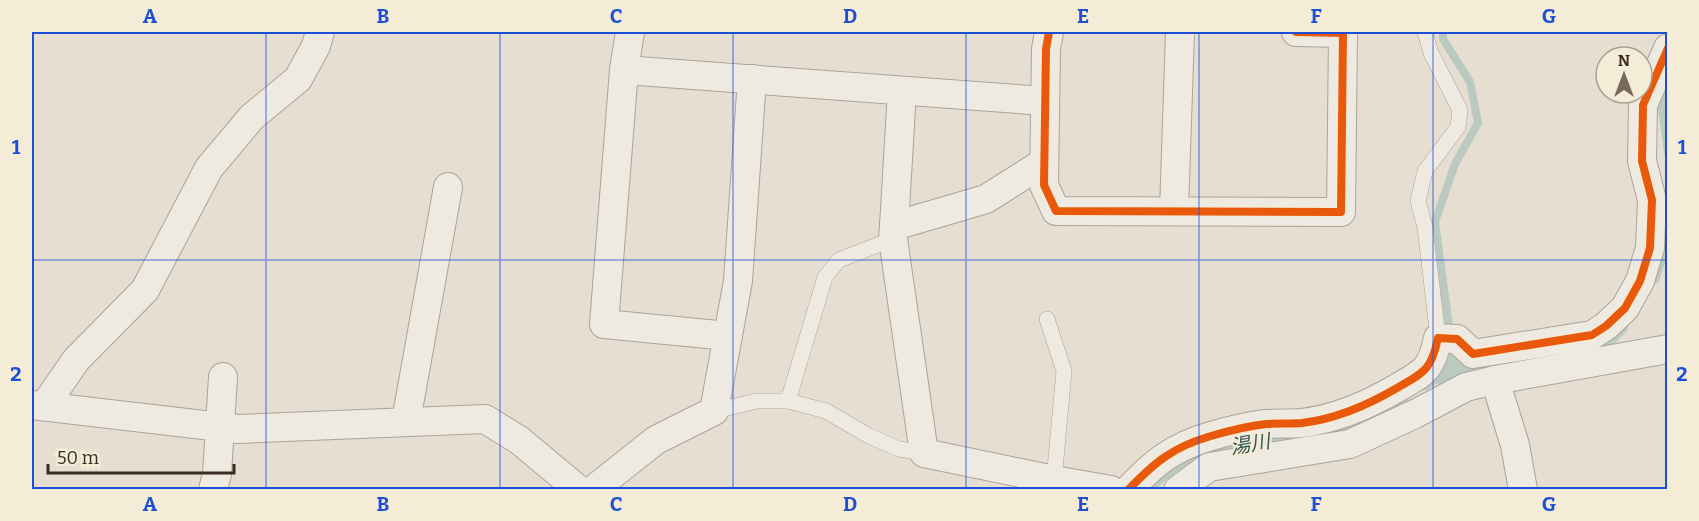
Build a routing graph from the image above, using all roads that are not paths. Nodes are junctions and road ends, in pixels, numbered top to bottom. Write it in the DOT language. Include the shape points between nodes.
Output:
graph roads {
  1 [pos="320,32"];
  2 [pos="630,32"];
  3 [pos="1049,32"];
  4 [pos="1180,32"];
  5 [pos="1296,32"];
  6 [pos="1343,32"];
  7 [pos="1425,32"];
  8 [pos="1668,48"];
  9 [pos="624,70"];
  10 [pos="752,80"];
  11 [pos="902,91"];
  12 [pos="1044,101"];
  13 [pos="1043,163"];
  14 [pos="448,188"];
  15 [pos="1174,211"];
  16 [pos="894,232"];
  17 [pos="1047,319"];
  18 [pos="728,336"];
  19 [pos="1438,338"];
  20 [pos="1668,350"];
  21 [pos="223,377"];
  22 [pos="1495,380"];
  23 [pos="788,401"];
  24 [pos="38,405"];
  25 [pos="714,411"];
  26 [pos="406,421"];
  27 [pos="221,428"];
  28 [pos="924,453"];
  29 [pos="1054,480"];
  30 [pos="213,489"];
  31 [pos="579,489"];
  32 [pos="592,489"];
  33 [pos="1111,489"];
  34 [pos="1128,489"];
  35 [pos="1178,489"];
  36 [pos="1523,489"];
  1 -- 24 [label="street" via="298,79 252,117 209,168 144,290"];
  2 -- 9 [label="street"];
  3 -- 12 [label="street"];
  4 -- 15 [label="street"];
  5 -- 6 [label="street"];
  6 -- 15 [label="street" via="1341,212"];
  7 -- 19 [label="lane" via="1431,53 1460,110 1458,127 1425,171 1418,201 1425,227"];
  8 -- 19 [label="street" via="1643,105 1642,161 1652,200 1650,248 1640,281 1625,308 1592,335 1473,354 1457,339"];
  9 -- 10 [label="street"];
  9 -- 18 [label="street" via="604,324"];
  10 -- 11 [label="street"];
  10 -- 18 [label="street" via="738,281"];
  11 -- 12 [label="street"];
  11 -- 16 [label="street"];
  12 -- 13 [label="street"];
  13 -- 15 [label="street" via="1044,185 1056,211"];
  13 -- 16 [label="street" via="986,199"];
  14 -- 26 [label="street"];
  16 -- 23 [label="lane" via="838,260 825,277"];
  16 -- 28 [label="street"];
  17 -- 29 [label="lane" via="1064,371"];
  18 -- 25 [label="street"];
  19 -- 34 [label="street" via="1434,358 1424,372 1376,401 1334,417 1263,424 1212,436 1156,462"];
  20 -- 22 [label="street"];
  21 -- 27 [label="street"];
  22 -- 35 [label="street" via="1466,387 1350,444 1209,467"];
  22 -- 36 [label="street" via="1515,445"];
  23 -- 25 [label="lane" via="757,401"];
  23 -- 28 [label="lane" via="826,411 899,449"];
  24 -- 27 [label="street"];
  25 -- 32 [label="street" via="656,440"];
  26 -- 27 [label="street"];
  26 -- 31 [label="street" via="485,419 519,440"];
  27 -- 30 [label="street"];
  28 -- 29 [label="street"];
  29 -- 33 [label="street"];
}
